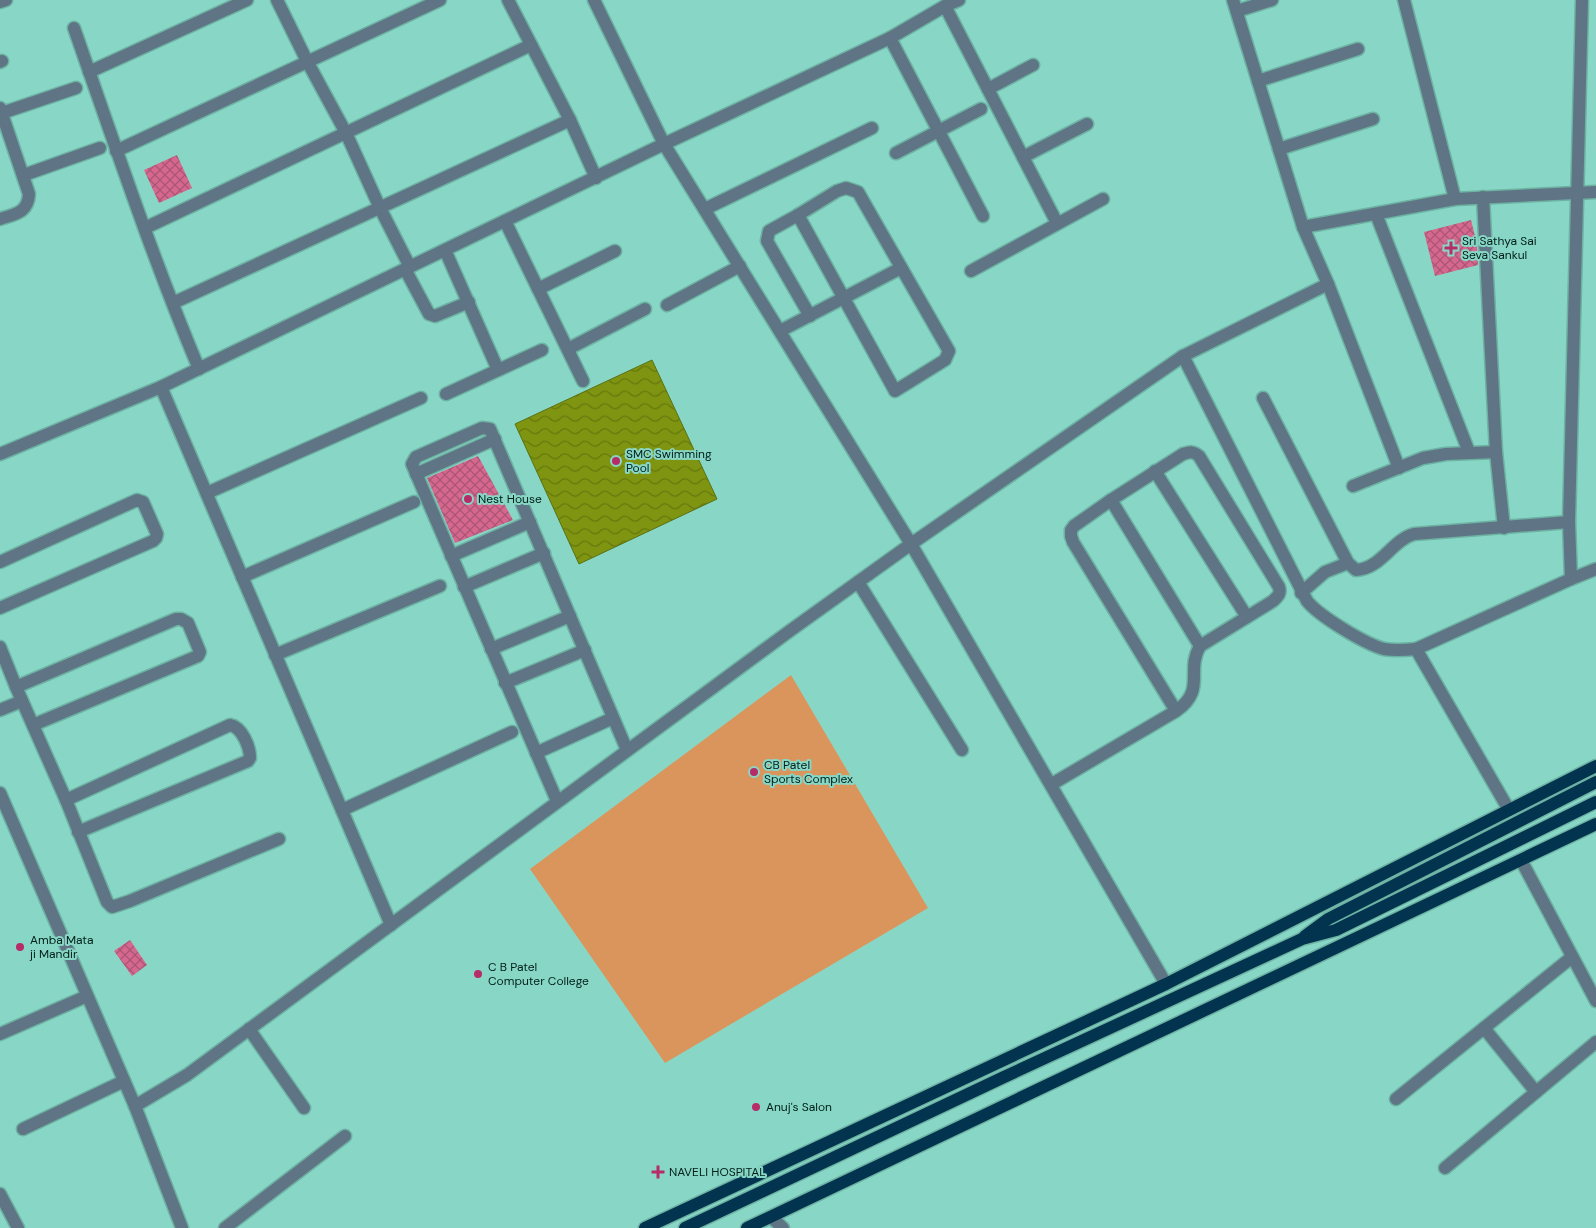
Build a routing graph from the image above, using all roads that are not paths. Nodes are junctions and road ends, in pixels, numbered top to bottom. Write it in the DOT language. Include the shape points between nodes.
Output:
graph roads {
  1 [pos="6,0"];
  2 [pos="247,0"];
  3 [pos="277,0"];
  4 [pos="440,0"];
  5 [pos="508,0"];
  6 [pos="594,0"];
  7 [pos="959,0"];
  8 [pos="1272,0"];
  9 [pos="1404,0"];
  10 [pos="1582,1"];
  11 [pos="0,2"];
  12 [pos="1235,5"];
  13 [pos="945,6"];
  14 [pos="74,28"];
  15 [pos="890,38"];
  16 [pos="531,45"];
  17 [pos="1358,49"];
  18 [pos="307,61"];
  19 [pos="1033,65"];
  20 [pos="89,72"];
  21 [pos="1258,81"];
  22 [pos="76,88"];
  23 [pos="988,90"];
  24 [pos="981,109"];
  25 [pos="1,111"];
  26 [pos="1373,119"];
  27 [pos="570,120"];
  28 [pos="1087,124"];
  29 [pos="872,128"];
  30 [pos="940,130"];
  31 [pos="346,133"];
  32 [pos="664,144"];
  33 [pos="100,148"];
  34 [pos="1279,149"];
  35 [pos="116,152"];
  36 [pos="896,154"];
  37 [pos="1023,157"];
  38 [pos="24,175"];
  39 [pos="596,178"];
  40 [pos="1576,192"];
  41 [pos="1596,192"];
  42 [pos="1484,197"];
  43 [pos="1104,199"];
  44 [pos="1455,200"];
  45 [pos="380,208"];
  46 [pos="705,209"];
  47 [pos="1376,214"];
  48 [pos="798,215"];
  49 [pos="984,216"];
  50 [pos="0,219"];
  51 [pos="505,221"];
  52 [pos="1057,223"];
  53 [pos="1303,227"];
  54 [pos="145,228"];
  55 [pos="445,250"];
  56 [pos="615,251"];
  57 [pos="740,266"];
  58 [pos="408,268"];
  59 [pos="902,268"];
  60 [pos="971,271"];
  61 [pos="1328,284"];
  62 [pos="538,289"];
  63 [pos="844,298"];
  64 [pos="468,302"];
  65 [pos="173,303"];
  66 [pos="667,305"];
  67 [pos="645,309"];
  68 [pos="810,316"];
  69 [pos="780,331"];
  70 [pos="568,349"];
  71 [pos="542,350"];
  72 [pos="1183,356"];
  73 [pos="199,368"];
  74 [pos="498,370"];
  75 [pos="583,381"];
  76 [pos="161,387"];
  77 [pos="446,394"];
  78 [pos="421,398"];
  79 [pos="1263,398"];
  80 [pos="1470,452"];
  81 [pos="1496,452"];
  82 [pos="0,454"];
  83 [pos="1399,468"];
  84 [pos="1155,471"];
  85 [pos="1353,486"];
  86 [pos="207,493"];
  87 [pos="1110,500"];
  88 [pos="414,502"];
  89 [pos="530,522"];
  90 [pos="1569,522"];
  91 [pos="1504,528"];
  92 [pos="910,544"];
  93 [pos="544,554"];
  94 [pos="451,556"];
  95 [pos="0,562"];
  96 [pos="1348,563"];
  97 [pos="1596,569"];
  98 [pos="242,577"];
  99 [pos="1571,579"];
  100 [pos="858,582"];
  101 [pos="440,586"];
  102 [pos="464,587"];
  103 [pos="1302,593"];
  104 [pos="0,608"];
  105 [pos="570,616"];
  106 [pos="1248,618"];
  107 [pos="0,646"];
  108 [pos="1200,646"];
  109 [pos="1416,649"];
  110 [pos="491,650"];
  111 [pos="584,650"];
  112 [pos="275,655"];
  113 [pos="506,683"];
  114 [pos="16,687"];
  115 [pos="22,701"];
  116 [pos="0,710"];
  117 [pos="1176,711"];
  118 [pos="613,718"];
  119 [pos="33,725"];
  120 [pos="512,732"];
  121 [pos="627,750"];
  122 [pos="962,750"];
  123 [pos="536,753"];
  124 [pos="1596,766"];
  125 [pos="1596,782"];
  126 [pos="1052,786"];
  127 [pos="0,793"];
  128 [pos="66,800"];
  129 [pos="557,801"];
  130 [pos="1596,802"];
  131 [pos="342,810"];
  132 [pos="1509,810"];
  133 [pos="1596,824"];
  134 [pos="78,832"];
  135 [pos="279,839"];
  136 [pos="1521,860"];
  137 [pos="392,925"];
  138 [pos="1302,939"];
  139 [pos="1572,957"];
  140 [pos="1166,984"];
  141 [pos="88,996"];
  142 [pos="1596,1001"];
  143 [pos="1484,1028"];
  144 [pos="249,1029"];
  145 [pos="0,1034"];
  146 [pos="1596,1042"];
  147 [pos="124,1080"];
  148 [pos="1536,1092"];
  149 [pos="1396,1099"];
  150 [pos="135,1106"];
  151 [pos="304,1108"];
  152 [pos="23,1128"];
  153 [pos="345,1136"];
  154 [pos="1445,1168"];
  155 [pos="0,1194"];
  156 [pos="771,1217"];
  157 [pos="18,1228"];
  158 [pos="182,1228"];
  159 [pos="225,1228"];
  160 [pos="645,1228"];
  161 [pos="684,1228"];
  162 [pos="747,1228"];
  163 [pos="783,1228"];
  1 -- 11 [label="street"];
  2 -- 20 [label="street"];
  3 -- 18 [label="street"];
  4 -- 18 [label="street"];
  5 -- 16 [label="street"];
  6 -- 32 [label="street"];
  7 -- 13 [label="street"];
  8 -- 12 [label="street"];
  9 -- 44 [label="street"];
  10 -- 40 [label="street"];
  12 -- 21 [label="street"];
  13 -- 15 [label="street"];
  13 -- 23 [label="street"];
  14 -- 20 [label="street"];
  15 -- 30 [label="street"];
  15 -- 32 [label="street"];
  16 -- 27 [label="street"];
  16 -- 31 [label="street"];
  17 -- 21 [label="street"];
  18 -- 31 [label="street"];
  18 -- 35 [label="street"];
  19 -- 23 [label="street"];
  20 -- 35 [label="street"];
  21 -- 34 [label="street"];
  22 -- 25 [label="street"];
  23 -- 37 [label="street"];
  24 -- 30 [label="street"];
  25 -- 38 [label="street"];
  26 -- 34 [label="street"];
  27 -- 39 [label="street"];
  27 -- 45 [label="street"];
  28 -- 37 [label="street"];
  29 -- 46 [label="street"];
  30 -- 36 [label="street"];
  30 -- 49 [label="street"];
  31 -- 45 [label="street"];
  31 -- 54 [label="street"];
  32 -- 39 [label="street"];
  32 -- 46 [label="street"];
  33 -- 38 [label="street"];
  34 -- 53 [label="street"];
  35 -- 54 [label="street"];
  37 -- 52 [label="street"];
  38 -- 50 [label="street" via="29,202 20,212"];
  39 -- 51 [label="street"];
  40 -- 41 [label="street"];
  40 -- 42 [label="street"];
  40 -- 90 [label="street"];
  42 -- 44 [label="street"];
  42 -- 81 [label="street"];
  43 -- 52 [label="street"];
  44 -- 47 [label="street"];
  45 -- 58 [label="street"];
  45 -- 65 [label="street"];
  46 -- 57 [label="street"];
  47 -- 53 [label="street"];
  47 -- 80 [label="street"];
  48 -- 59 [label="street" via="837,191 846,188 858,192"];
  48 -- 63 [label="street"];
  48 -- 68 [label="street" via="770,231 767,240"];
  51 -- 55 [label="street"];
  51 -- 62 [label="street"];
  52 -- 60 [label="street"];
  53 -- 61 [label="street"];
  54 -- 65 [label="street"];
  55 -- 58 [label="street"];
  55 -- 64 [label="street"];
  56 -- 62 [label="street"];
  57 -- 66 [label="street"];
  57 -- 69 [label="street"];
  58 -- 64 [label="street" via="429,314 435,316"];
  58 -- 73 [label="street"];
  59 -- 63 [label="street"];
  59 -- 63 [label="street" via="949,351 945,360 895,391"];
  61 -- 72 [label="street"];
  61 -- 83 [label="street"];
  62 -- 70 [label="street"];
  63 -- 68 [label="street"];
  64 -- 74 [label="street"];
  65 -- 73 [label="street"];
  67 -- 70 [label="street"];
  68 -- 69 [label="street"];
  69 -- 92 [label="street"];
  70 -- 75 [label="street"];
  71 -- 74 [label="street"];
  72 -- 92 [label="street"];
  72 -- 103 [label="street"];
  73 -- 76 [label="street"];
  74 -- 77 [label="street"];
  76 -- 82 [label="street"];
  76 -- 86 [label="street"];
  78 -- 86 [label="street"];
  79 -- 96 [label="street"];
  80 -- 81 [label="street"];
  80 -- 83 [label="street" via="1433,456"];
  81 -- 91 [label="street"];
  83 -- 85 [label="street"];
  84 -- 87 [label="street"];
  84 -- 106 [label="street"];
  84 -- 106 [label="street" via="1183,454 1195,452 1199,456 1279,587 1278,596"];
  86 -- 98 [label="street"];
  87 -- 108 [label="street"];
  87 -- 117 [label="street" via="1074,526 1071,536"];
  88 -- 98 [label="street"];
  89 -- 93 [label="street"];
  89 -- 94 [label="street"];
  89 -- 94 [label="street" via="495,439 490,430 482,428 416,458 412,464"];
  90 -- 91 [label="street"];
  90 -- 99 [label="street"];
  91 -- 96 [label="street" via="1414,534 1402,539 1382,558 1362,570 1356,570"];
  92 -- 100 [label="street"];
  92 -- 126 [label="street"];
  93 -- 102 [label="street"];
  93 -- 105 [label="street"];
  94 -- 102 [label="street"];
  95 -- 104 [label="street" via="137,500 143,502 156,534 152,540"];
  96 -- 103 [label="street" via="1325,572"];
  97 -- 99 [label="street"];
  98 -- 112 [label="street"];
  99 -- 109 [label="street"];
  100 -- 121 [label="street"];
  100 -- 122 [label="street"];
  101 -- 112 [label="street"];
  102 -- 110 [label="street"];
  103 -- 109 [label="street" via="1313,608 1365,641 1384,649"];
  105 -- 110 [label="street"];
  105 -- 111 [label="street"];
  106 -- 108 [label="street"];
  107 -- 114 [label="street"];
  108 -- 117 [label="street" via="1190,699"];
  109 -- 132 [label="street"];
  110 -- 113 [label="street"];
  111 -- 113 [label="street"];
  111 -- 118 [label="street"];
  112 -- 131 [label="street"];
  113 -- 123 [label="street"];
  114 -- 115 [label="street"];
  114 -- 119 [label="street" via="176,619 181,618 188,623 200,652 198,656"];
  115 -- 116 [label="street"];
  115 -- 119 [label="street"];
  117 -- 126 [label="street"];
  118 -- 121 [label="street"];
  118 -- 123 [label="street"];
  119 -- 128 [label="street"];
  120 -- 131 [label="street"];
  121 -- 129 [label="street"];
  123 -- 129 [label="street"];
  124 -- 132 [label="main road"];
  125 -- 138 [label="main road" via="1328,919"];
  126 -- 140 [label="street"];
  127 -- 141 [label="street"];
  128 -- 134 [label="street"];
  128 -- 134 [label="street" via="230,725 240,730 249,749 248,761"];
  129 -- 137 [label="street"];
  130 -- 138 [label="main road" via="1336,930"];
  131 -- 137 [label="street"];
  132 -- 140 [label="main road"];
  133 -- 136 [label="main road"];
  134 -- 135 [label="street" via="112,907"];
  136 -- 139 [label="street"];
  136 -- 156 [label="main road"];
  137 -- 144 [label="street"];
  138 -- 161 [label="main road"];
  139 -- 142 [label="street"];
  139 -- 143 [label="street"];
  140 -- 160 [label="main road"];
  141 -- 145 [label="street"];
  141 -- 147 [label="street"];
  143 -- 148 [label="street"];
  143 -- 149 [label="street"];
  144 -- 150 [label="street" via="187,1075"];
  144 -- 151 [label="street"];
  146 -- 148 [label="street"];
  147 -- 150 [label="street"];
  147 -- 152 [label="street"];
  148 -- 154 [label="street"];
  150 -- 158 [label="street"];
  153 -- 159 [label="street"];
  155 -- 157 [label="street"];
  156 -- 162 [label="main road"];
  156 -- 163 [label="street"];
}
